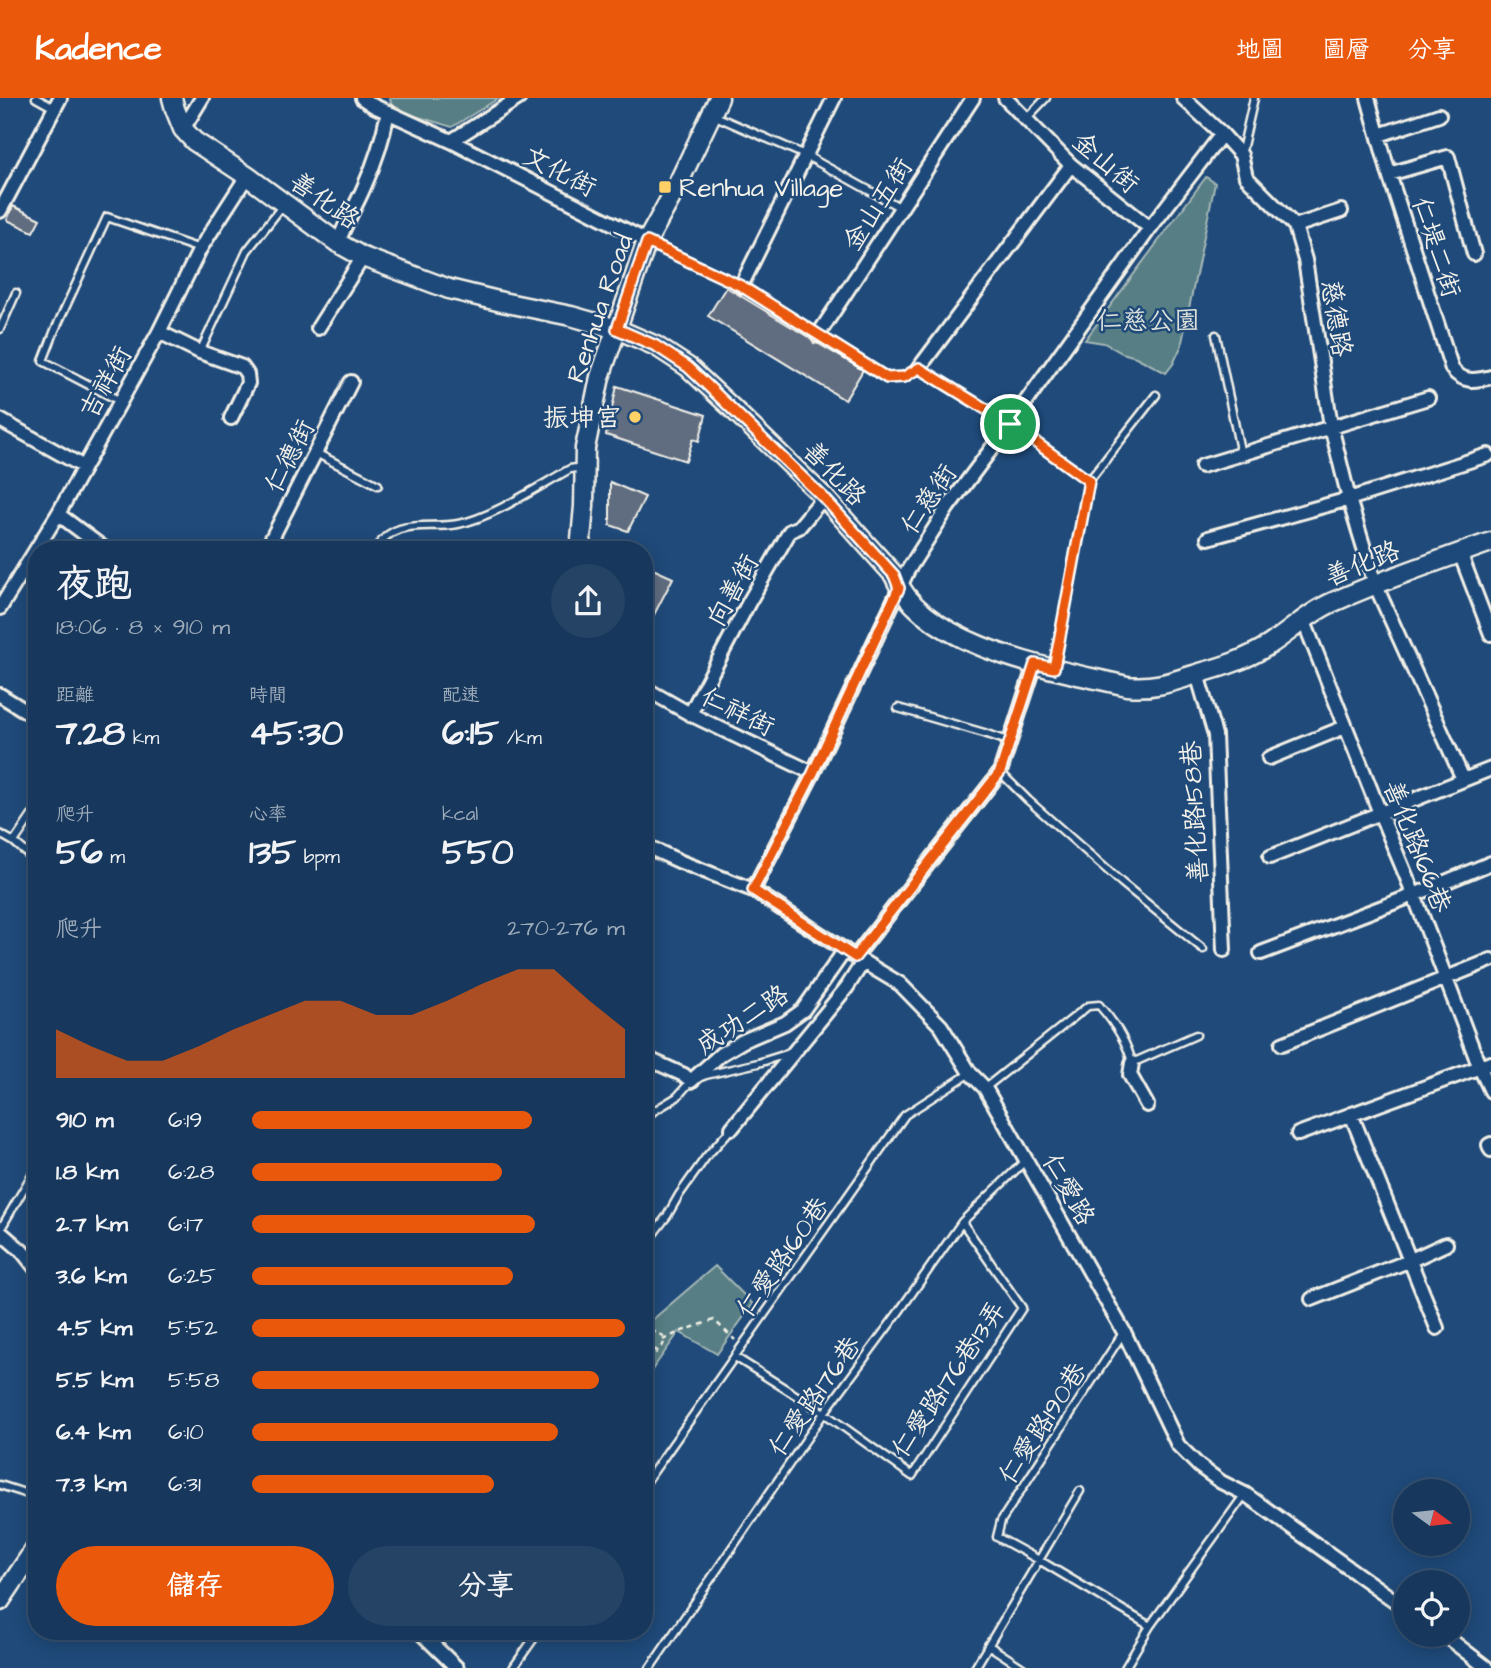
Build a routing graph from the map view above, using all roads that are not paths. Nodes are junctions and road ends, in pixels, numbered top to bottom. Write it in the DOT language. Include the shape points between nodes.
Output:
graph roads {
  1 [pos="36,98"];
  2 [pos="173,98"];
  3 [pos="202,98"];
  4 [pos="362,98"];
  5 [pos="519,98"];
  6 [pos="719,98"];
  7 [pos="834,98"];
  8 [pos="973,98"];
  9 [pos="1006,98"];
  10 [pos="1046,98"];
  11 [pos="1183,98"];
  12 [pos="1254,98"];
  13 [pos="1368,98"];
  14 [pos="378,102"];
  15 [pos="57,103"];
  16 [pos="388,113"];
  17 [pos="711,115"];
  18 [pos="1439,115"];
  19 [pos="1026,119"];
  20 [pos="183,129"];
  21 [pos="1222,134"];
  22 [pos="1380,135"];
  23 [pos="452,141"];
  24 [pos="806,155"];
  25 [pos="1241,155"];
  26 [pos="1071,164"];
  27 [pos="1389,174"];
  28 [pos="247,176"];
  29 [pos="284,203"];
  30 [pos="902,208"];
  31 [pos="0,211"];
  32 [pos="1341,211"];
  33 [pos="1295,226"];
  34 [pos="1150,228"];
  35 [pos="647,242"];
  36 [pos="338,243"];
  37 [pos="200,249"];
  38 [pos="1474,254"];
  39 [pos="363,257"];
  40 [pos="741,286"];
  41 [pos="16,293"];
  42 [pos="318,328"];
  43 [pos="0,329"];
  44 [pos="617,329"];
  45 [pos="159,332"];
  46 [pos="818,335"];
  47 [pos="1216,335"];
  48 [pos="201,352"];
  49 [pos="919,368"];
  50 [pos="1491,377"];
  51 [pos="351,382"];
  52 [pos="1156,395"];
  53 [pos="1428,398"];
  54 [pos="120,401"];
  55 [pos="231,418"];
  56 [pos="1,424"];
  57 [pos="1010,424"];
  58 [pos="1331,426"];
  59 [pos="316,453"];
  60 [pos="1488,454"];
  61 [pos="1241,455"];
  62 [pos="1202,466"];
  63 [pos="84,467"];
  64 [pos="584,467"];
  65 [pos="1089,481"];
  66 [pos="378,485"];
  67 [pos="824,498"];
  68 [pos="1349,499"];
  69 [pos="58,514"];
  70 [pos="1208,538"];
  71 [pos="41,541"];
  72 [pos="94,541"];
  73 [pos="272,541"];
  74 [pos="382,541"];
  75 [pos="581,541"];
  76 [pos="1491,542"];
  77 [pos="1460,553"];
  78 [pos="28,563"];
  79 [pos="1376,584"];
  80 [pos="899,588"];
  81 [pos="0,608"];
  82 [pos="1303,619"];
  83 [pos="1491,634"];
  84 [pos="1035,664"];
  85 [pos="1054,668"];
  86 [pos="1197,674"];
  87 [pos="653,693"];
  88 [pos="0,695"];
  89 [pos="898,708"];
  90 [pos="28,712"];
  91 [pos="690,714"];
  92 [pos="1345,727"];
  93 [pos="1010,742"];
  94 [pos="1269,758"];
  95 [pos="1491,769"];
  96 [pos="1000,772"];
  97 [pos="813,773"];
  98 [pos="1463,779"];
  99 [pos="1380,813"];
  100 [pos="28,821"];
  101 [pos="0,834"];
  102 [pos="14,842"];
  103 [pos="653,849"];
  104 [pos="28,854"];
  105 [pos="1270,858"];
  106 [pos="1491,863"];
  107 [pos="753,890"];
  108 [pos="1414,895"];
  109 [pos="1203,949"];
  110 [pos="1224,950"];
  111 [pos="1261,953"];
  112 [pos="854,956"];
  113 [pos="1491,960"];
  114 [pos="1445,979"];
  115 [pos="1196,1035"];
  116 [pos="1282,1044"];
  117 [pos="795,1051"];
  118 [pos="653,1061"];
  119 [pos="1132,1063"];
  120 [pos="1485,1065"];
  121 [pos="970,1073"];
  122 [pos="691,1082"];
  123 [pos="985,1088"];
  124 [pos="1491,1091"];
  125 [pos="1147,1105"];
  126 [pos="653,1111"];
  127 [pos="1351,1114"];
  128 [pos="732,1128"];
  129 [pos="1298,1134"];
  130 [pos="1491,1144"];
  131 [pos="1491,1150"];
  132 [pos="1026,1160"];
  133 [pos="28,1182"];
  134 [pos="962,1222"];
  135 [pos="0,1231"];
  136 [pos="653,1234"];
  137 [pos="1446,1244"];
  138 [pos="28,1259"];
  139 [pos="1411,1260"];
  140 [pos="1312,1298"];
  141 [pos="1437,1328"];
  142 [pos="1124,1332"];
  143 [pos="735,1357"];
  144 [pos="824,1413"];
  145 [pos="653,1472"];
  146 [pos="0,1485"];
  147 [pos="1080,1491"];
  148 [pos="1245,1493"];
  149 [pos="28,1494"];
  150 [pos="28,1559"];
  151 [pos="1039,1560"];
  152 [pos="1393,1599"];
  153 [pos="0,1601"];
  154 [pos="1150,1626"];
  155 [pos="428,1640"];
  156 [pos="533,1640"];
  157 [pos="988,1645"];
  158 [pos="1460,1647"];
  159 [pos="457,1668"];
  160 [pos="513,1668"];
  161 [pos="650,1668"];
  162 [pos="975,1668"];
  163 [pos="1023,1668"];
  164 [pos="1125,1668"];
  165 [pos="1487,1668"];
  1 -- 15 [label="lane"];
  2 -- 20 [label="street"];
  3 -- 20 [label="street"];
  4 -- 14 [label="street, 文化街"];
  5 -- 23 [label="street"];
  6 -- 17 [label="street, Renhua Road"];
  7 -- 24 [label="street"];
  8 -- 30 [label="street, 金山五街"];
  9 -- 19 [label="street, 金山街"];
  10 -- 19 [label="lane"];
  11 -- 21 [label="street, 慈德路"];
  12 -- 25 [label="lane"];
  13 -- 22 [label="street, 仁堤二街"];
  14 -- 16 [label="street, 文化街"];
  15 -- 31 [label="street"];
  16 -- 23 [label="street, 文化街"];
  16 -- 36 [label="street" via="364,187"];
  17 -- 24 [label="lane"];
  17 -- 35 [label="street, Renhua Road"];
  18 -- 22 [label="street"];
  19 -- 26 [label="street, 金山街"];
  20 -- 28 [label="street, 善化路"];
  21 -- 25 [label="street, 慈德路"];
  21 -- 34 [label="street, 仁慈街"];
  22 -- 27 [label="street, 仁堤二街"];
  23 -- 35 [label="street, 文化街"];
  24 -- 30 [label="lane"];
  24 -- 40 [label="street"];
  25 -- 33 [label="street, 慈德路" via="1246,177"];
  26 -- 34 [label="street, 金山街"];
  26 -- 49 [label="street"];
  27 -- 38 [label="street" via="1448,157"];
  27 -- 50 [label="street, 仁堤二街" via="1452,369 1461,378"];
  28 -- 29 [label="street, 善化路"];
  28 -- 37 [label="street, 吉祥街"];
  29 -- 36 [label="street, 善化路"];
  29 -- 48 [label="lane" via="247,251"];
  30 -- 46 [label="street, 金山五街"];
  32 -- 33 [label="street"];
  33 -- 58 [label="street, 慈德路" via="1305,260"];
  34 -- 57 [label="street, 仁慈街"];
  35 -- 40 [label="lane"];
  35 -- 44 [label="street, Renhua Road"];
  36 -- 39 [label="street, 善化路"];
  37 -- 45 [label="street, 吉祥街"];
  37 -- 54 [label="lane" via="107,217 43,361"];
  39 -- 42 [label="street"];
  39 -- 44 [label="street, 善化路" via="449,289"];
  40 -- 46 [label="lane"];
  41 -- 43 [label="lane"];
  44 -- 64 [label="street, Renhua Road" via="595,398"];
  44 -- 67 [label="street, 善化路" via="688,367"];
  45 -- 48 [label="street"];
  45 -- 54 [label="street, 吉祥街"];
  46 -- 49 [label="lane" via="887,378 904,377"];
  47 -- 61 [label="lane"];
  48 -- 55 [label="street" via="242,367 247,374 248,383"];
  49 -- 57 [label="lane"];
  51 -- 59 [label="street, 仁德街"];
  52 -- 65 [label="lane"];
  53 -- 58 [label="street"];
  54 -- 63 [label="street, 吉祥街"];
  56 -- 63 [label="street"];
  57 -- 65 [label="lane"];
  57 -- 80 [label="street, 仁慈街" via="948,507"];
  58 -- 61 [label="street"];
  58 -- 68 [label="street, 慈德路"];
  59 -- 66 [label="lane"];
  59 -- 73 [label="street, 仁德街"];
  60 -- 68 [label="street"];
  61 -- 62 [label="street"];
  63 -- 69 [label="street, 吉祥街"];
  64 -- 74 [label="lane" via="569,469 484,515 459,524 404,527 388,533"];
  64 -- 75 [label="street, Renhua Road"];
  65 -- 85 [label="lane"];
  67 -- 80 [label="street, 善化路" via="894,575"];
  67 -- 91 [label="street, 向善街" via="790,531"];
  68 -- 70 [label="street"];
  68 -- 79 [label="street, 慈德路"];
  69 -- 71 [label="street, 吉祥街"];
  69 -- 72 [label="street"];
  76 -- 77 [label="street, 善化路"];
  77 -- 79 [label="street, 善化路"];
  77 -- 83 [label="street"];
  78 -- 81 [label="street, 吉祥街"];
  79 -- 82 [label="street, 善化路"];
  79 -- 98 [label="street, 慈德路"];
  80 -- 84 [label="street, 善化路" via="948,630 987,649"];
  80 -- 97 [label="street, 仁慈街"];
  82 -- 86 [label="street, 善化路" via="1240,661"];
  82 -- 92 [label="street, 善化路166巷"];
  84 -- 85 [label="street, 善化路"];
  84 -- 93 [label="street, 成功二路"];
  85 -- 86 [label="street, 善化路" via="1143,688"];
  86 -- 110 [label="street, 善化路158巷" via="1215,735"];
  87 -- 91 [label="street, 仁祥街"];
  88 -- 90 [label="street"];
  89 -- 93 [label="lane"];
  91 -- 97 [label="street, 仁祥街"];
  92 -- 94 [label="street"];
  92 -- 99 [label="street, 善化路166巷"];
  93 -- 96 [label="street, 成功二路"];
  95 -- 98 [label="street"];
  96 -- 109 [label="lane"];
  96 -- 112 [label="street, 成功二路"];
  97 -- 107 [label="street, 仁慈街"];
  98 -- 99 [label="street"];
  99 -- 105 [label="street"];
  99 -- 108 [label="street, 善化路166巷"];
  100 -- 102 [label="lane"];
  101 -- 102 [label="lane"];
  102 -- 104 [label="lane"];
  103 -- 107 [label="street, 仁愛路"];
  106 -- 108 [label="street"];
  107 -- 112 [label="street, 仁愛路"];
  108 -- 111 [label="street"];
  108 -- 114 [label="street, 善化路166巷"];
  112 -- 117 [label="street, 成功二路" via="847,987"];
  112 -- 121 [label="street, 仁愛路" via="900,984 941,1026"];
  112 -- 122 [label="street, 成功二路" via="803,1010 721,1054"];
  113 -- 114 [label="street"];
  114 -- 116 [label="street"];
  114 -- 120 [label="street, 善化路166巷"];
  115 -- 119 [label="lane"];
  117 -- 122 [label="lane"];
  117 -- 128 [label="street, 成功二路"];
  118 -- 122 [label="street, 成功二路"];
  119 -- 123 [label="lane" via="1107,1013 1099,1005 1088,1006"];
  119 -- 125 [label="street" via="1130,1075"];
  120 -- 124 [label="street, 善化路166巷"];
  120 -- 127 [label="street"];
  121 -- 123 [label="street, 仁愛路"];
  121 -- 143 [label="lane, 仁愛路160巷" via="905,1115"];
  122 -- 126 [label="lane"];
  123 -- 132 [label="street, 仁愛路"];
  127 -- 129 [label="street"];
  127 -- 139 [label="street"];
  128 -- 136 [label="lane" via="706,1157"];
  130 -- 131 [label="street"];
  132 -- 134 [label="lane, 仁愛路176巷"];
  132 -- 142 [label="street, 仁愛路"];
  133 -- 135 [label="lane"];
  134 -- 144 [label="lane, 仁愛路176巷"];
  134 -- 144 [label="lane, 仁愛路176巷13弄" via="1022,1308 912,1476"];
  135 -- 138 [label="street"];
  137 -- 139 [label="street"];
  139 -- 140 [label="street"];
  139 -- 141 [label="street"];
  142 -- 148 [label="street, 仁愛路" via="1178,1445 1221,1482"];
  142 -- 151 [label="lane, 仁愛路190巷" via="1001,1521 997,1537"];
  143 -- 144 [label="lane"];
  143 -- 145 [label="lane, 仁愛路160巷"];
  144 -- 161 [label="lane, 仁愛路176巷"];
  146 -- 149 [label="lane"];
  147 -- 151 [label="lane"];
  148 -- 152 [label="street, 仁愛路"];
  148 -- 154 [label="lane"];
  150 -- 153 [label="street"];
  151 -- 154 [label="lane"];
  151 -- 157 [label="lane"];
  154 -- 164 [label="lane"];
  155 -- 159 [label="street"];
  156 -- 160 [label="lane"];
  157 -- 162 [label="lane"];
  157 -- 163 [label="lane"];
  158 -- 165 [label="street"];
}
